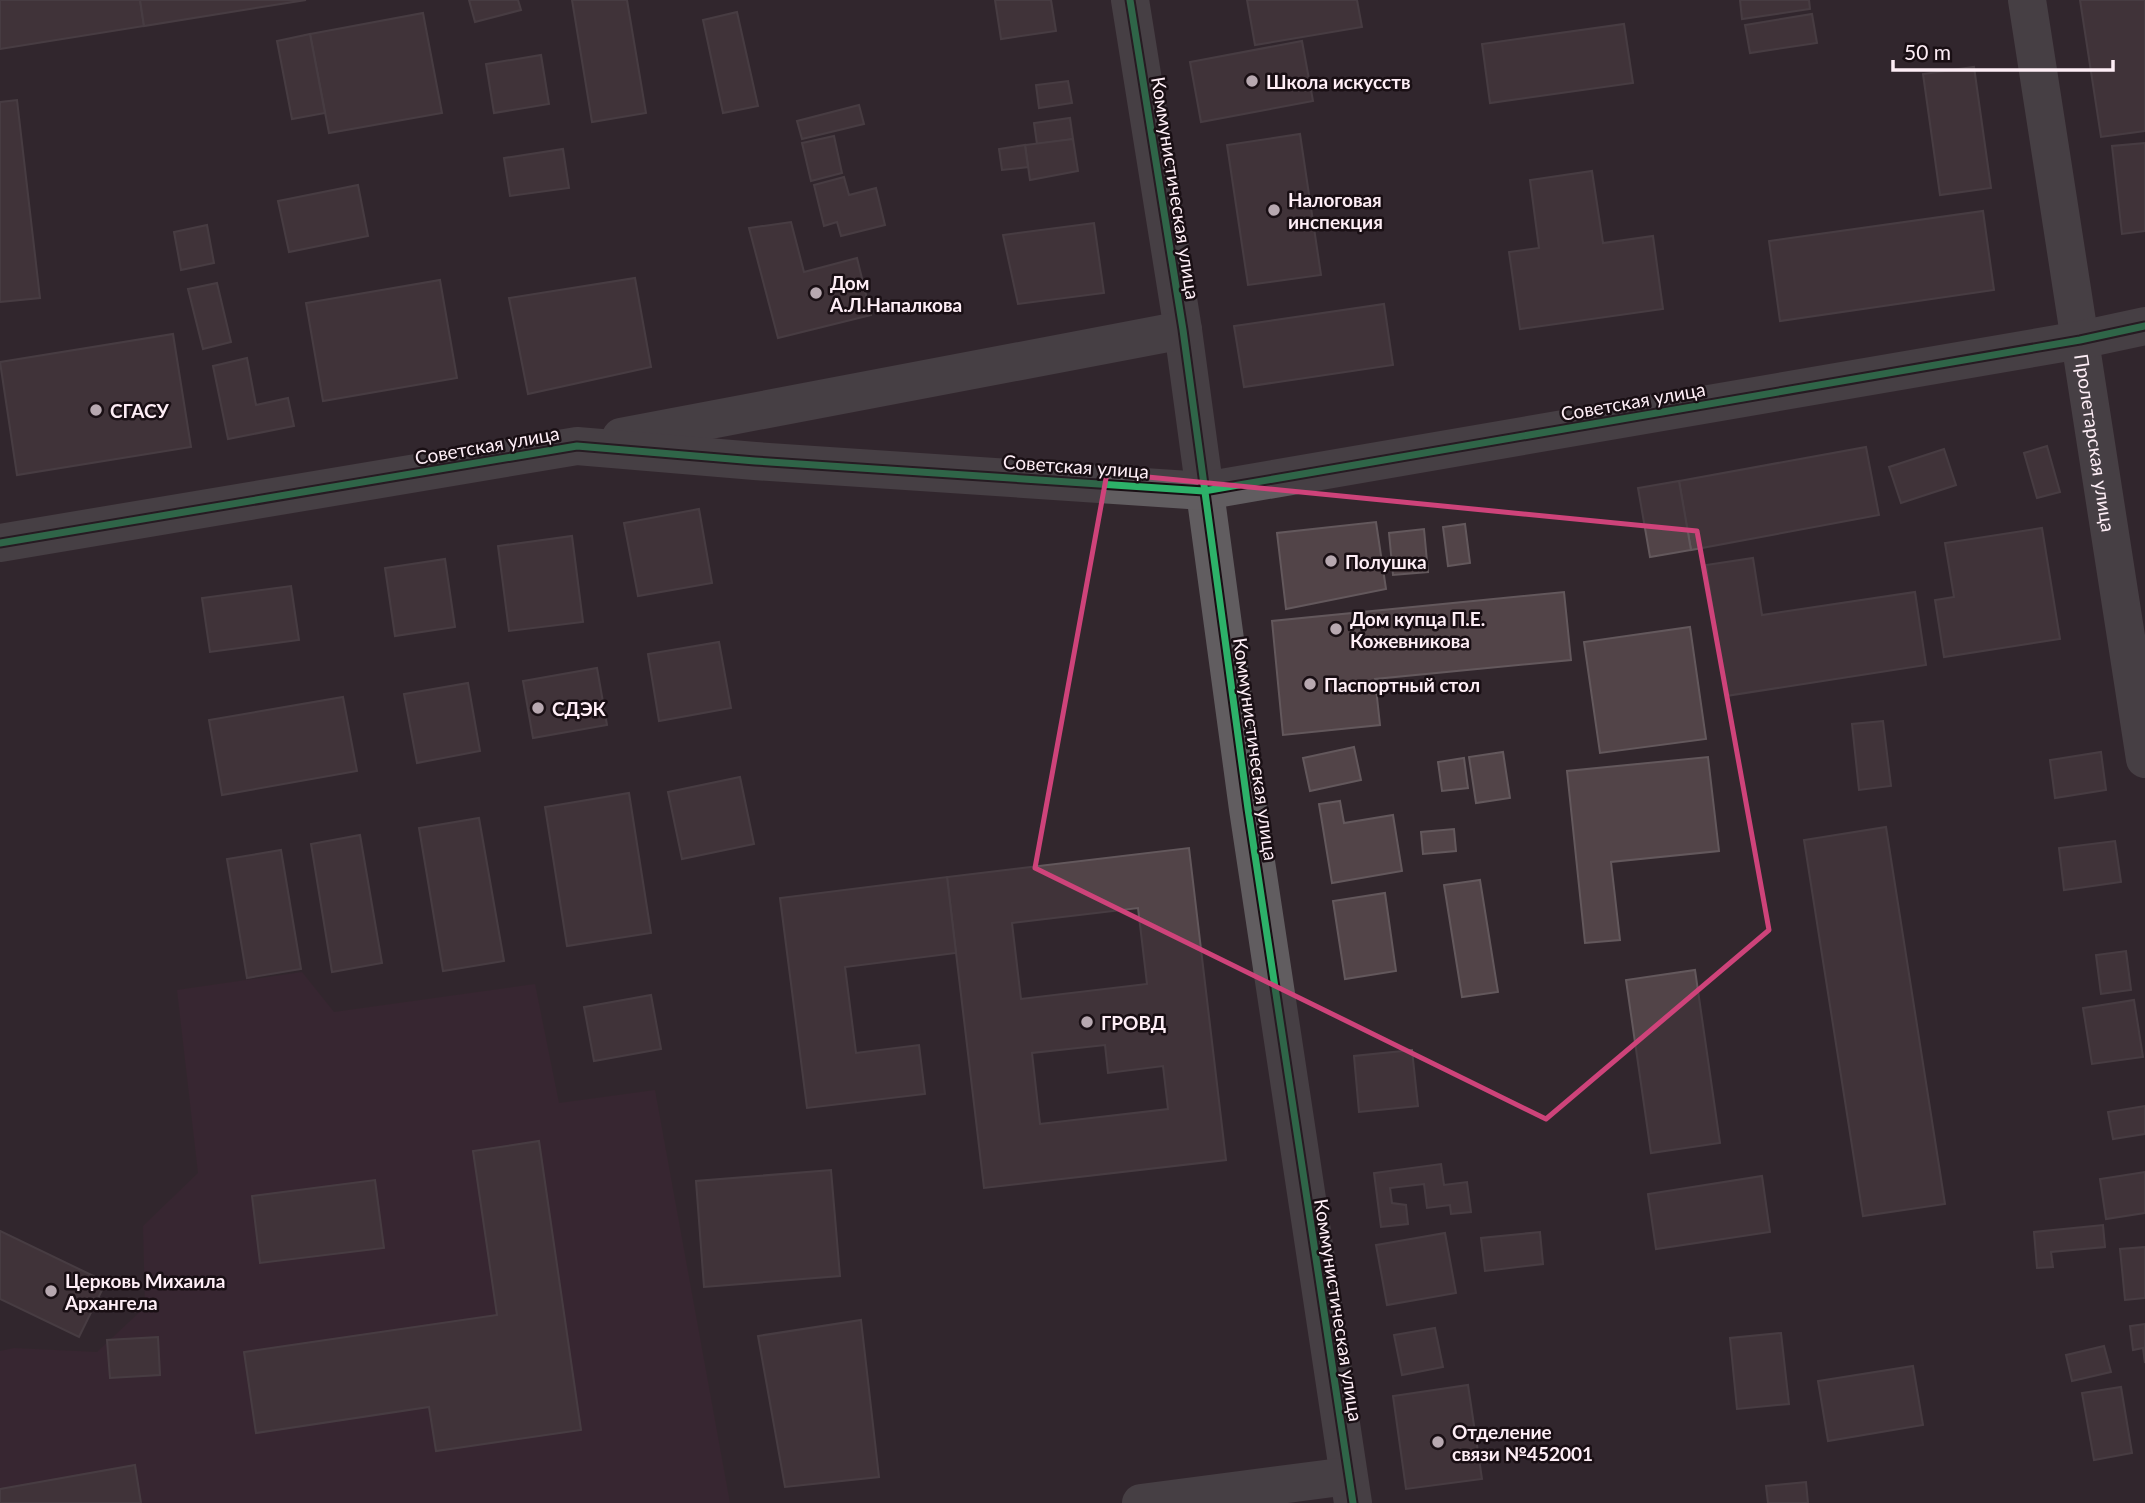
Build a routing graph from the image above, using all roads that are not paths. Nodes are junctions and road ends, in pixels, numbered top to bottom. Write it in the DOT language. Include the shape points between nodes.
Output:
graph roads {
  1 [pos="1130,0"];
  2 [pos="2027,0"];
  3 [pos="2145,326"];
  4 [pos="1183,330"];
  5 [pos="2080,340"];
  6 [pos="577,446"];
  7 [pos="1204,491"];
  8 [pos="0,543"];
  9 [pos="2145,759"];
  10 [pos="1351,1489"];
  11 [pos="1141,1503"];
  1 -- 4 [label="street, Коммунистическая улица"];
  2 -- 5 [label="street, Пролетарская улица"];
  3 -- 5 [label="street, Советская улица"];
  4 -- 6 [label="street"];
  4 -- 7 [label="street, Коммунистическая улица"];
  5 -- 7 [label="street, Советская улица"];
  5 -- 9 [label="street, Пролетарская улица"];
  6 -- 7 [label="street, Советская улица"];
  6 -- 8 [label="street, Советская улица"];
  7 -- 10 [label="street, Коммунистическая улица"];
  10 -- 11 [label="street"];
}
